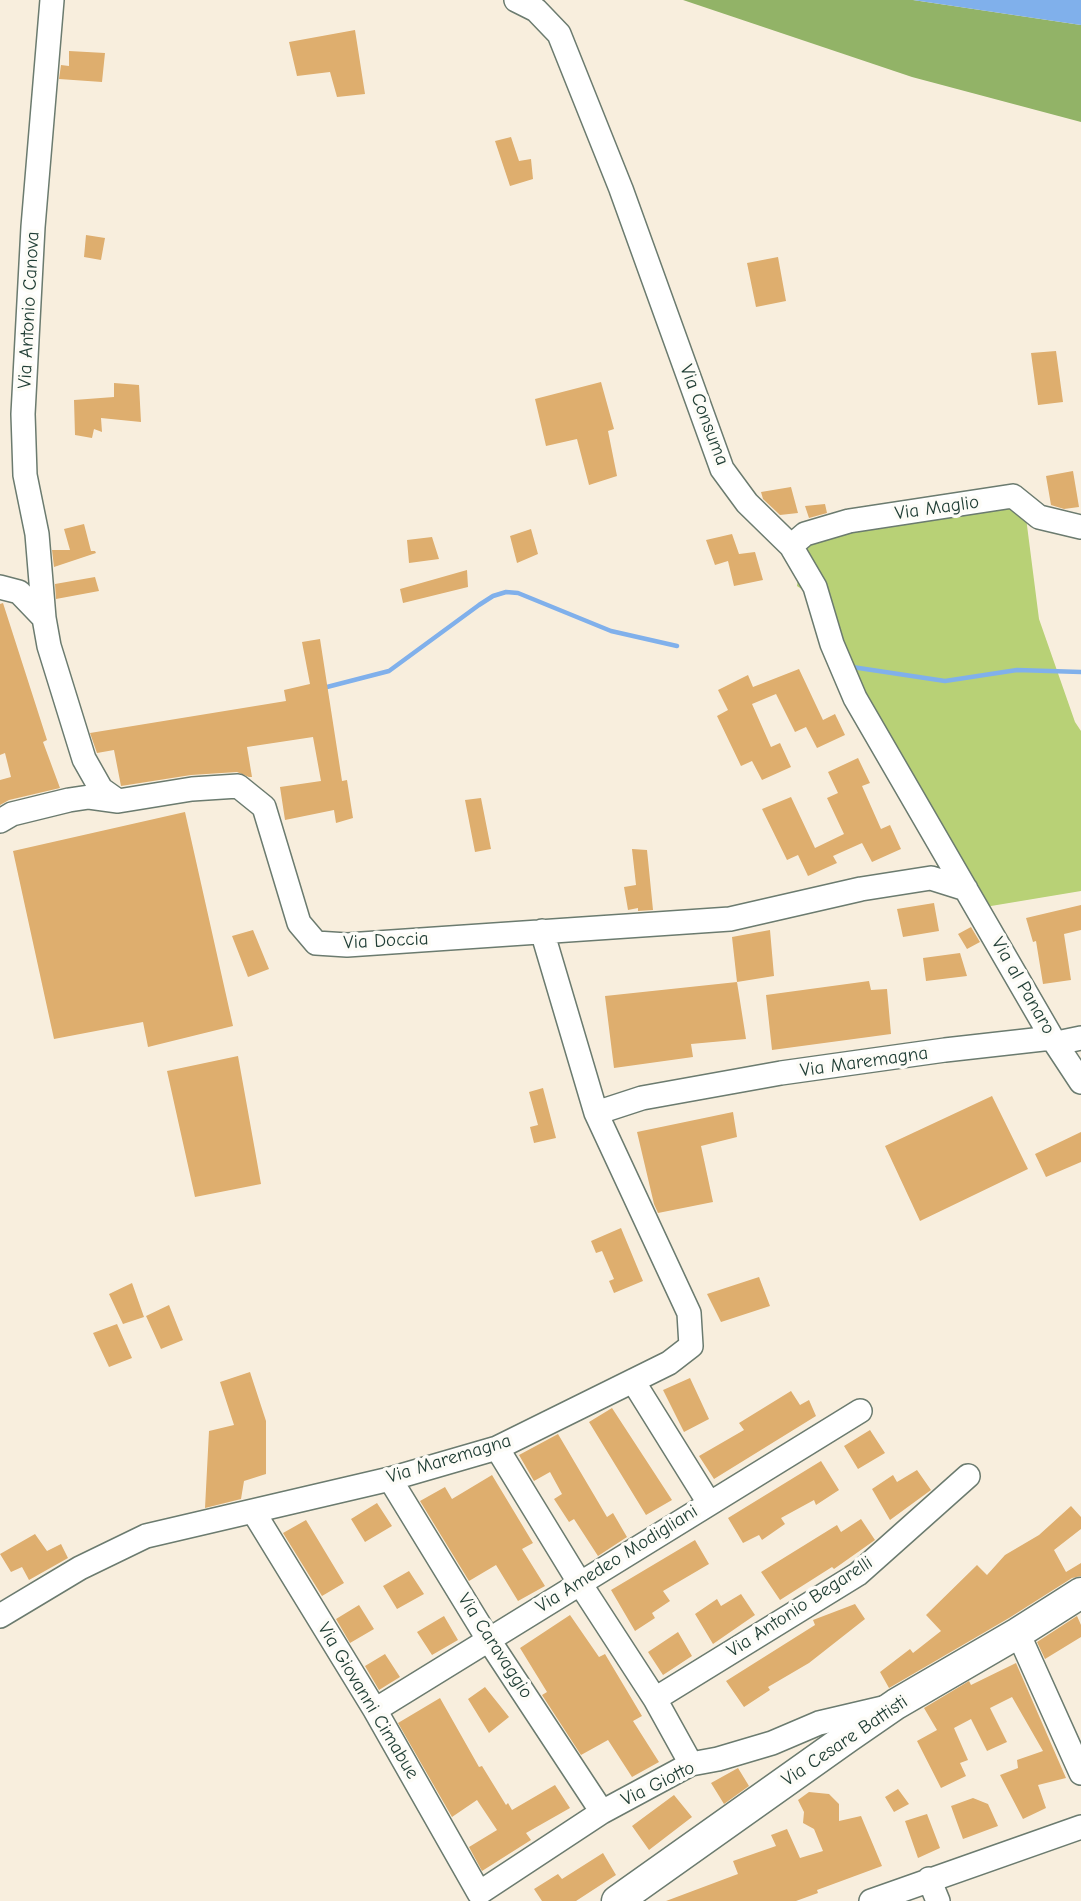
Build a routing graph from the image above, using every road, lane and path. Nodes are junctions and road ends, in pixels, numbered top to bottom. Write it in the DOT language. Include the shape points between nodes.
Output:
graph roads {
  1 [pos="52,0"];
  2 [pos="516,0"];
  3 [pos="1081,527"];
  4 [pos="792,546"];
  5 [pos="0,587"];
  6 [pos="44,618"];
  7 [pos="118,801"];
  8 [pos="0,821"];
  9 [pos="966,889"];
  10 [pos="542,931"];
  11 [pos="1081,1038"];
  12 [pos="1055,1040"];
  13 [pos="1081,1082"];
  14 [pos="596,1113"];
  15 [pos="633,1381"];
  16 [pos="860,1410"];
  17 [pos="497,1448"];
  18 [pos="968,1476"];
  19 [pos="390,1479"];
  20 [pos="709,1503"];
  21 [pos="253,1510"];
  22 [pos="579,1582"];
  23 [pos="1081,1593"];
  24 [pos="0,1616"];
  25 [pos="1018,1633"];
  26 [pos="488,1639"];
  27 [pos="655,1699"];
  28 [pos="896,1704"];
  29 [pos="375,1710"];
  30 [pos="691,1764"];
  31 [pos="1081,1773"];
  32 [pos="602,1812"];
  33 [pos="1081,1827"];
  34 [pos="929,1879"];
  35 [pos="479,1893"];
  36 [pos="617,1901"];
  37 [pos="872,1901"];
  38 [pos="938,1901"];
  1 -- 6 [label="street, Via Antonio Canova" via="23,415 25,475 37,534"];
  2 -- 4 [label="street, Via Consuma" via="537,10 559,34 621,189 722,469 747,503"];
  3 -- 4 [label="street, Via Maglio" via="1039,517 1013,496 849,521 805,534"];
  4 -- 9 [label="street, Via Consuma" via="815,587 855,698"];
  5 -- 6 [label="street" via="19,592"];
  6 -- 7 [label="street" via="84,759 101,789"];
  7 -- 8 [label="street" via="68,800"];
  7 -- 10 [label="street, Via Doccia" via="238,786 264,807 299,923 316,943 347,945"];
  9 -- 10 [label="street, Via Doccia" via="931,878 730,919"];
  9 -- 12 [label="street, Via al Panaro"];
  10 -- 14 [label="street, Via Maremagna"];
  11 -- 12 [label="street, Via Maremagna"];
  12 -- 13 [label="street, Via al Panaro"];
  12 -- 14 [label="street, Via Maremagna" via="781,1073 642,1098"];
  14 -- 15 [label="street, Via Maremagna" via="688,1313 691,1346"];
  15 -- 17 [label="street, Via Maremagna"];
  15 -- 20 [label="street"];
  16 -- 20 [label="street, Via Amedeo Modigliani"];
  17 -- 19 [label="street, Via Maremagna"];
  17 -- 22 [label="street"];
  18 -- 27 [label="street, Via Antonio Begarelli" via="858,1574"];
  19 -- 21 [label="street, Via Maremagna"];
  19 -- 26 [label="street, Via Caravaggio"];
  20 -- 22 [label="street, Via Amedeo Modigliani"];
  21 -- 24 [label="street, Via Maremagna" via="146,1536 80,1568"];
  21 -- 29 [label="street, Via Giovanni Cimabue"];
  22 -- 26 [label="street, Via Amedeo Modigliani"];
  22 -- 27 [label="street"];
  23 -- 25 [label="main road, Via Cesare Battisti"];
  25 -- 28 [label="main road, Via Cesare Battisti"];
  25 -- 31 [label="street"];
  26 -- 29 [label="street, Via Amedeo Modigliani"];
  26 -- 32 [label="street, Via Caravaggio"];
  27 -- 30 [label="street"];
  28 -- 30 [label="street, Via Giotto"];
  28 -- 36 [label="main road, Via Cesare Battisti"];
  29 -- 35 [label="street, Via Giovanni Cimabue"];
  30 -- 32 [label="street, Via Giotto"];
  32 -- 35 [label="street, Via Giotto"];
  33 -- 34 [label="street"];
  34 -- 37 [label="street"];
  34 -- 38 [label="street"];
}
